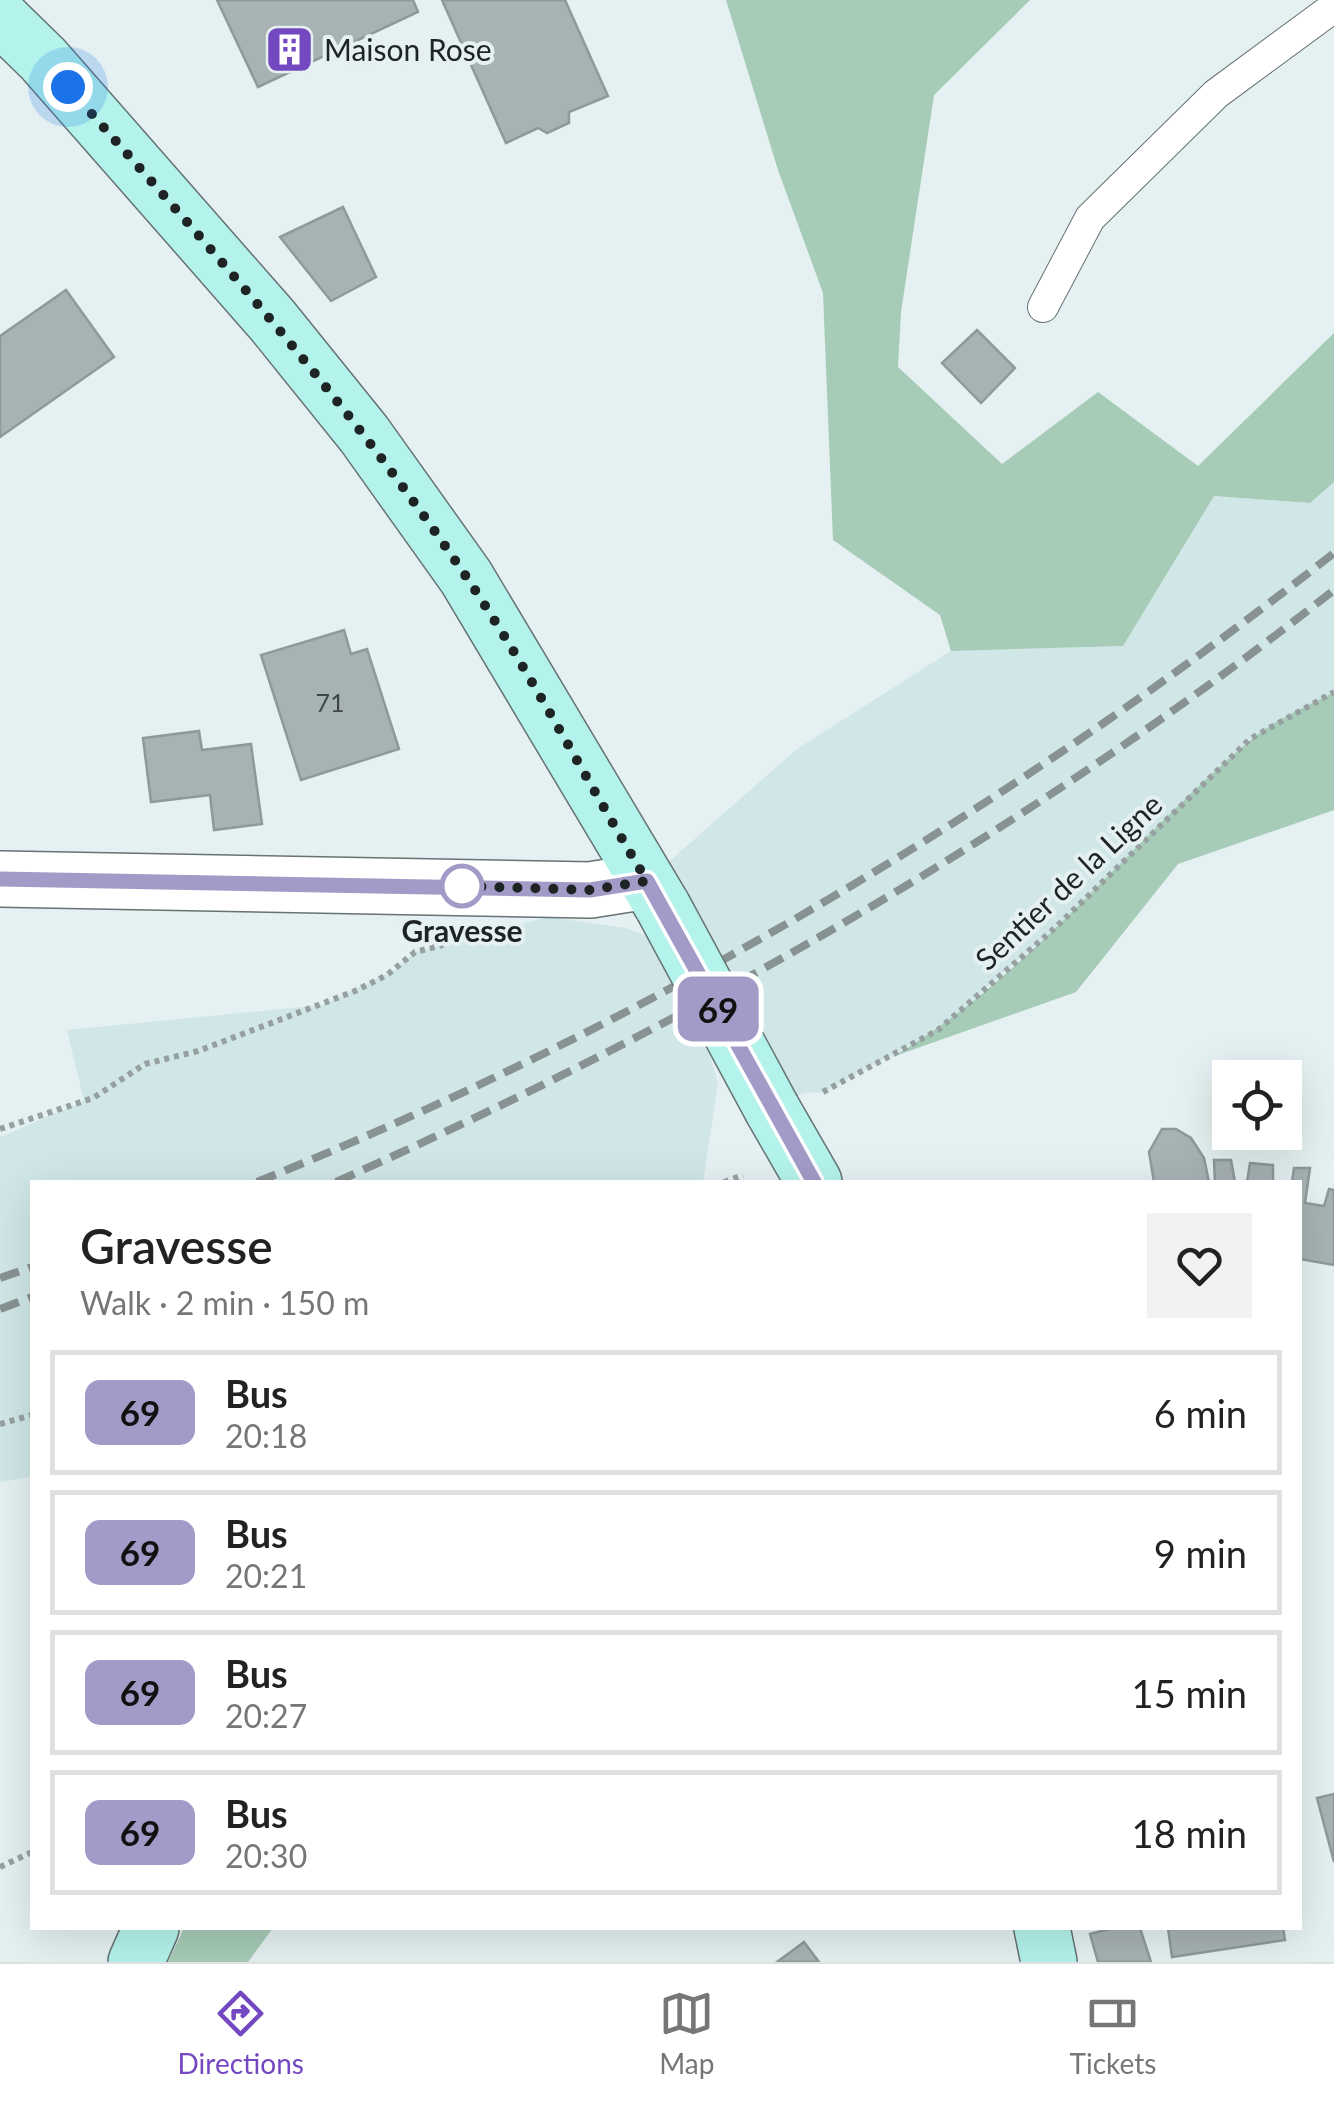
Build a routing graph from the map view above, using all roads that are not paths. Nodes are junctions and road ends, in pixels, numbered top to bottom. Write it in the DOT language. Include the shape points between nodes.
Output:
graph roads {
  1 [pos="1334,7"];
  2 [pos="0,17"];
  3 [pos="1043,307"];
  4 [pos="0,879"];
  5 [pos="655,894"];
  6 [pos="813,1180"];
  7 [pos="150,1930"];
  8 [pos="1042,1930"];
  9 [pos="136,1962"];
  10 [pos="1048,1962"];
  1 -- 3 [label="lane" via="1216,94 1090,218"];
  2 -- 5 [label="street" via="203,240 364,434 466,577"];
  4 -- 5 [label="street"];
  5 -- 6 [label="street, bridge"];
  7 -- 9 [label="street"];
  8 -- 10 [label="street"];
}
